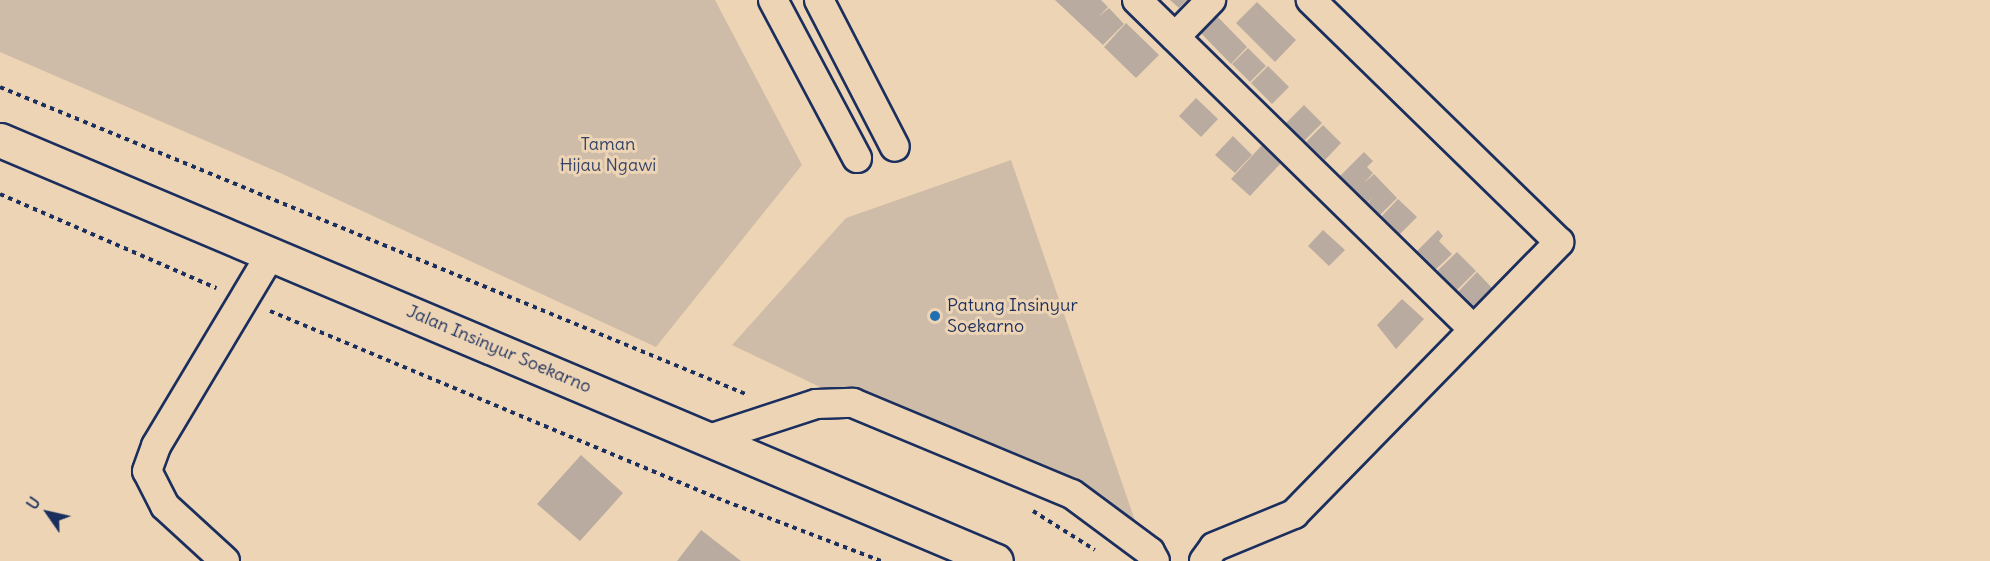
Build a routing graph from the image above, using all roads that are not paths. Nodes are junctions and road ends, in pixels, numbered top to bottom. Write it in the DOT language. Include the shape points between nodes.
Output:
graph roads {
  1 [pos="773,0"];
  2 [pos="819,0"];
  3 [pos="1137,0"];
  4 [pos="1211,0"];
  5 [pos="1311,0"];
  6 [pos="1175,37"];
  7 [pos="0,140"];
  8 [pos="895,147"];
  9 [pos="857,158"];
  10 [pos="271,254"];
  11 [pos="1473,329"];
  12 [pos="712,438"];
  13 [pos="225,561"];
  14 [pos="996,561"];
  15 [pos="1155,561"];
  16 [pos="1204,561"];
  1 -- 9 [label="street"];
  2 -- 8 [label="street"];
  3 -- 6 [label="street"];
  4 -- 6 [label="street"];
  5 -- 11 [label="street" via="1558,242"];
  6 -- 11 [label="street"];
  7 -- 10 [label="highway, Jalan Insinyur Soekarno"];
  10 -- 12 [label="highway, Jalan Insinyur Soekarno"];
  10 -- 13 [label="street" via="156,446 147,471 165,506"];
  11 -- 16 [label="street" via="1294,514 1214,547"];
  12 -- 14 [label="highway, Jalan Insinyur Soekarno"];
  12 -- 15 [label="street" via="816,404 853,403 961,444 1072,494 1150,552"];
}
